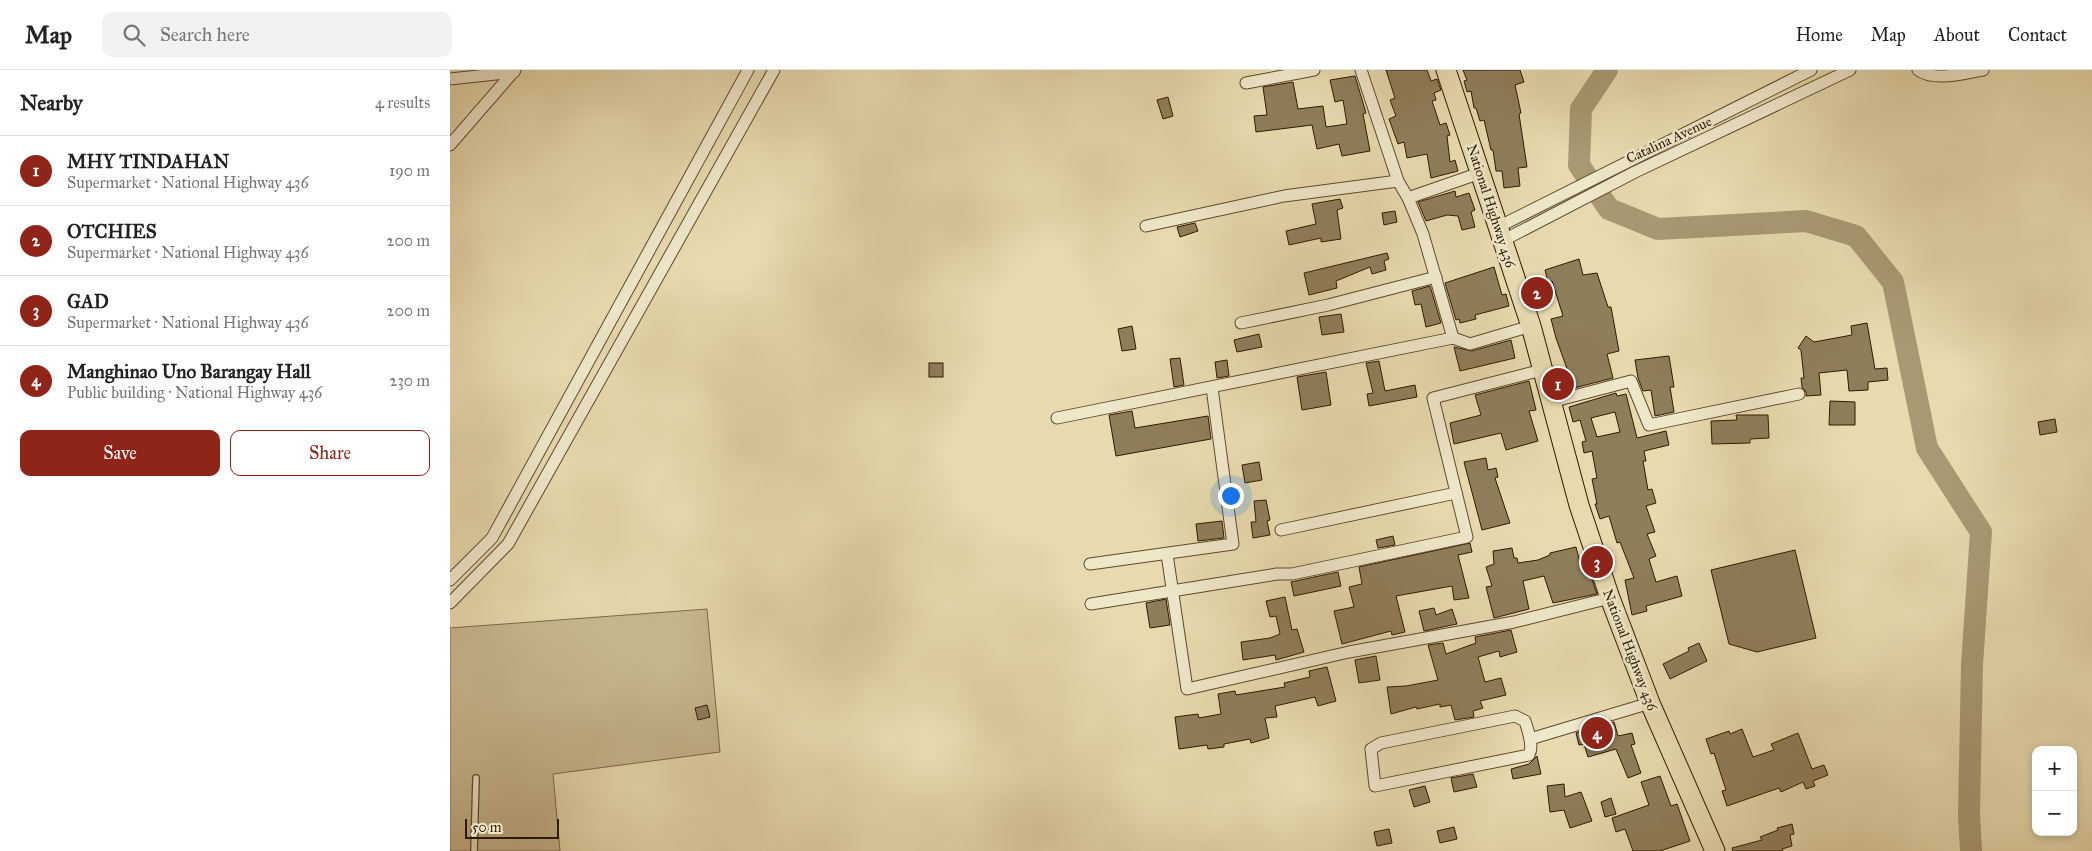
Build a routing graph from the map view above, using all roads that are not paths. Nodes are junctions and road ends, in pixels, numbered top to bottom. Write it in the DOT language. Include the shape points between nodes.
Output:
graph roads {
  1 [pos="748,70"];
  2 [pos="774,70"];
  3 [pos="1314,70"];
  4 [pos="1361,70"];
  5 [pos="1446,70"];
  6 [pos="1811,70"];
  7 [pos="1850,70"];
  8 [pos="1918,70"];
  9 [pos="1984,70"];
  10 [pos="515,71"];
  11 [pos="450,79"];
  12 [pos="1246,82"];
  13 [pos="452,142"];
  14 [pos="1632,167"];
  15 [pos="1480,173"];
  16 [pos="1398,181"];
  17 [pos="1408,198"];
  18 [pos="1146,226"];
  19 [pos="1500,234"];
  20 [pos="1436,277"];
  21 [pos="1241,323"];
  22 [pos="1531,326"];
  23 [pos="1453,338"];
  24 [pos="1542,370"];
  25 [pos="1212,388"];
  26 [pos="1799,394"];
  27 [pos="1551,402"];
  28 [pos="1057,418"];
  29 [pos="1456,493"];
  30 [pos="1281,530"];
  31 [pos="1167,554"];
  32 [pos="1090,564"];
  33 [pos="450,580"];
  34 [pos="1173,592"];
  35 [pos="1610,598"];
  36 [pos="450,603"];
  37 [pos="1091,604"];
  38 [pos="1650,703"];
  39 [pos="1530,739"];
  40 [pos="476,778"];
  41 [pos="474,851"];
  42 [pos="1715,851"];
  1 -- 33 [label="street" via="492,538"];
  2 -- 36 [label="street" via="508,544"];
  3 -- 12 [label="street"];
  4 -- 16 [label="street"];
  5 -- 15 [label="main road, National Highway 436"];
  6 -- 14 [label="street, Catalina Avenue"];
  7 -- 14 [label="street, Catalina Avenue"];
  8 -- 9 [label="street" via="1940,76"];
  10 -- 11 [label="street"];
  10 -- 13 [label="street"];
  14 -- 19 [label="street, Catalina Avenue" via="1534,210"];
  14 -- 19 [label="street, Catalina Avenue" via="1540,221"];
  15 -- 17 [label="street"];
  15 -- 19 [label="main road, National Highway 436"];
  16 -- 17 [label="street"];
  16 -- 18 [label="street" via="1284,196"];
  17 -- 20 [label="street"];
  19 -- 22 [label="main road, National Highway 436"];
  20 -- 21 [label="street"];
  20 -- 23 [label="street"];
  22 -- 23 [label="street" via="1470,344"];
  22 -- 24 [label="main road, National Highway 436"];
  23 -- 25 [label="street"];
  24 -- 27 [label="main road, National Highway 436"];
  24 -- 29 [label="street" via="1433,398"];
  25 -- 28 [label="street"];
  25 -- 31 [label="street" via="1234,544"];
  26 -- 27 [label="street" via="1649,424 1631,381"];
  27 -- 35 [label="main road, National Highway 436"];
  29 -- 30 [label="street"];
  29 -- 34 [label="street" via="1467,537 1292,574"];
  31 -- 32 [label="street"];
  31 -- 34 [label="street"];
  34 -- 35 [label="street" via="1187,689 1349,652 1514,622"];
  34 -- 37 [label="street"];
  35 -- 38 [label="main road, National Highway 436"];
  38 -- 39 [label="street"];
  38 -- 42 [label="main road, National Highway 436"];
  39 -- 39 [label="street" via="1526,721 1515,716 1381,743 1371,749 1375,786 1528,755"];
  40 -- 41 [label="lane"];
}
